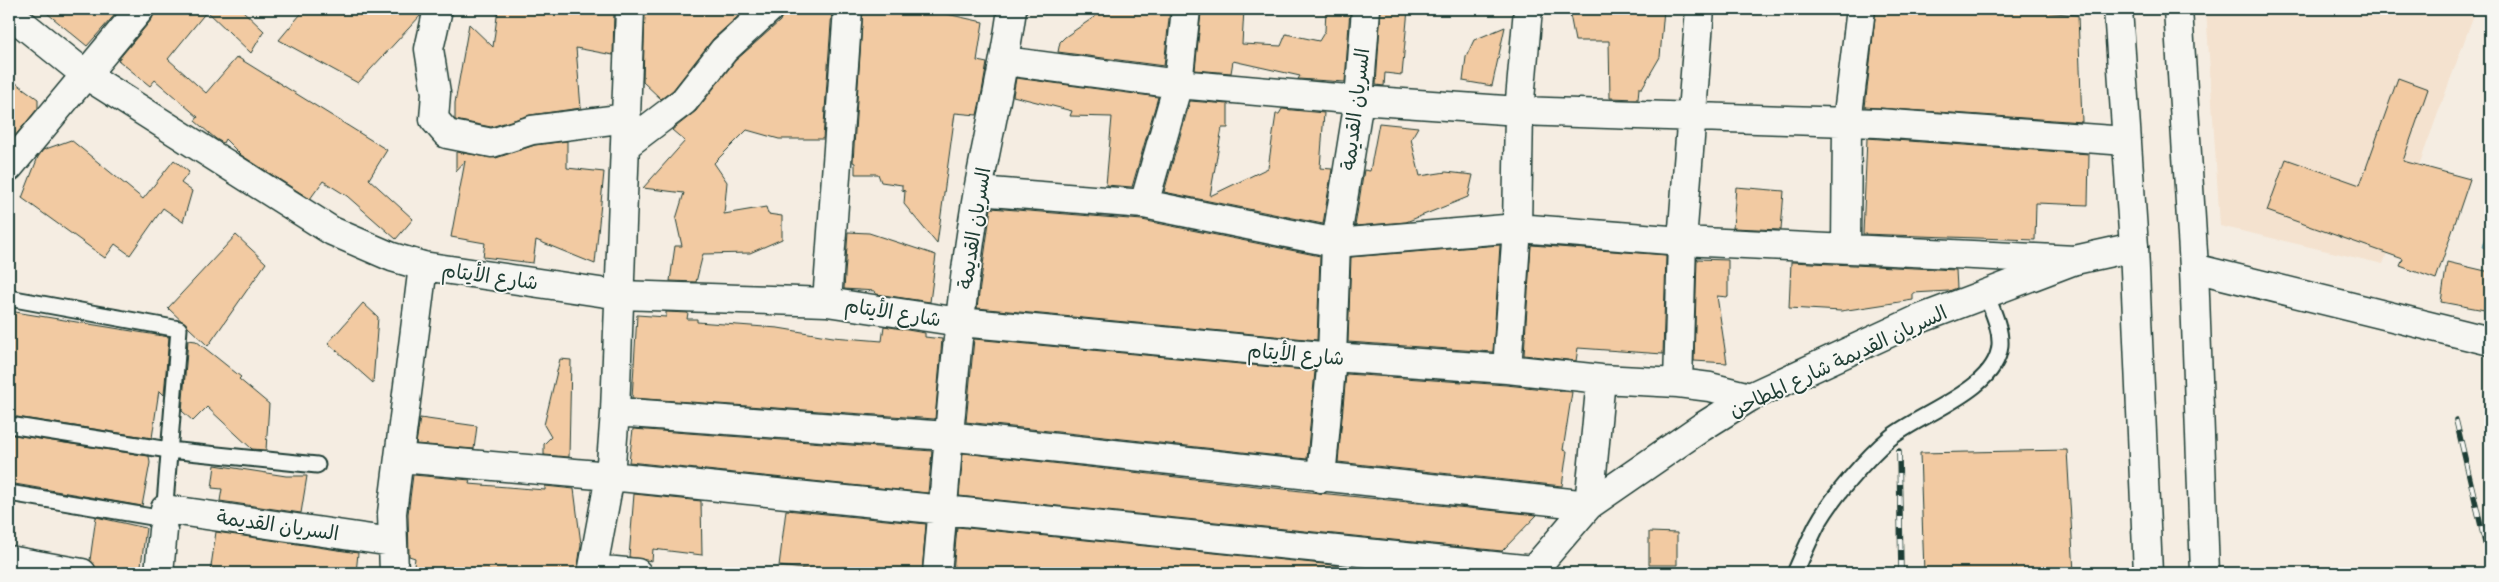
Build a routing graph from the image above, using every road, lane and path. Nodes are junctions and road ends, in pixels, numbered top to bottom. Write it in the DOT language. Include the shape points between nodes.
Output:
graph roads {
  1 [pos="140,9"];
  2 [pos="438,9"];
  3 [pos="630,9"];
  4 [pos="769,9"];
  5 [pos="848,9"];
  6 [pos="1012,9"];
  7 [pos="1186,9"];
  8 [pos="1366,9"];
  9 [pos="1528,9"];
  10 [pos="1700,9"];
  11 [pos="1862,9"];
  12 [pos="2118,9"];
  13 [pos="2178,9"];
  14 [pos="9,13"];
  15 [pos="1005,61"];
  16 [pos="86,75"];
  17 [pos="1178,84"];
  18 [pos="1359,100"];
  19 [pos="1519,111"];
  20 [pos="1692,116"];
  21 [pos="627,118"];
  22 [pos="1847,122"];
  23 [pos="2126,141"];
  24 [pos="626,145"];
  25 [pos="9,167"];
  26 [pos="978,191"];
  27 [pos="1144,204"];
  28 [pos="1517,228"];
  29 [pos="1682,241"];
  30 [pos="1336,243"];
  31 [pos="2134,247"];
  32 [pos="1846,248"];
  33 [pos="2075,260"];
  34 [pos="423,266"];
  35 [pos="2194,268"];
  36 [pos="1986,294"];
  37 [pos="620,295"];
  38 [pos="9,298"];
  39 [pos="827,302"];
  40 [pos="960,322"];
  41 [pos="2490,341"];
  42 [pos="1332,357"];
  43 [pos="1507,369"];
  44 [pos="1602,379"];
  45 [pos="1678,383"];
  46 [pos="1750,398"];
  47 [pos="615,412"];
  48 [pos="9,425"];
  49 [pos="947,436"];
  50 [pos="169,450"];
  51 [pos="400,458"];
  52 [pos="317,465"];
  53 [pos="610,476"];
  54 [pos="1321,478"];
  55 [pos="9,493"];
  56 [pos="1589,505"];
  57 [pos="942,510"];
  58 [pos="164,519"];
  59 [pos="392,542"];
  60 [pos="9,560"];
  61 [pos="593,571"];
  62 [pos="1534,572"];
  63 [pos="82,573"];
  64 [pos="159,573"];
  65 [pos="394,573"];
  66 [pos="637,573"];
  67 [pos="936,573"];
  68 [pos="1795,573"];
  69 [pos="2148,573"];
  70 [pos="2205,573"];
  1 -- 16 [label="street"];
  2 -- 21 [label="street" via="429,49 436,93 434,119 447,134 492,143 532,130"];
  3 -- 21 [label="street"];
  4 -- 24 [label="street" via="724,50 684,101"];
  5 -- 39 [label="street"];
  6 -- 15 [label="street, السريان القديمة"];
  7 -- 17 [label="street"];
  8 -- 18 [label="street, السريان القديمة"];
  9 -- 19 [label="street"];
  10 -- 20 [label="street"];
  11 -- 22 [label="street"];
  12 -- 23 [label="street"];
  13 -- 35 [label="street"];
  14 -- 16 [label="street, شارع الأيتام"];
  15 -- 17 [label="street"];
  15 -- 26 [label="street, السريان القديمة"];
  16 -- 25 [label="street"];
  16 -- 34 [label="street, شارع الأيتام" via="332,231 392,257"];
  17 -- 18 [label="street"];
  17 -- 27 [label="street"];
  18 -- 19 [label="street"];
  18 -- 30 [label="street, السريان القديمة"];
  19 -- 20 [label="street"];
  19 -- 28 [label="street"];
  20 -- 22 [label="street"];
  20 -- 29 [label="street"];
  21 -- 24 [label="street"];
  22 -- 23 [label="street"];
  22 -- 32 [label="street"];
  23 -- 31 [label="street"];
  24 -- 37 [label="street"];
  26 -- 27 [label="street"];
  26 -- 40 [label="street, السريان القديمة"];
  27 -- 30 [label="street"];
  28 -- 29 [label="street"];
  28 -- 30 [label="street"];
  28 -- 43 [label="street"];
  29 -- 32 [label="street"];
  29 -- 45 [label="street"];
  30 -- 42 [label="street, السريان القديمة"];
  31 -- 33 [label="street, السريان القديمة شارع المطاحن"];
  31 -- 69 [label="street"];
  32 -- 33 [label="street"];
  33 -- 36 [label="street, السريان القديمة شارع المطاحن"];
  34 -- 37 [label="street, شارع الأيتام"];
  34 -- 51 [label="street"];
  35 -- 41 [label="street"];
  35 -- 70 [label="street"];
  36 -- 46 [label="street, السريان القديمة شارع المطاحن" via="1917,320"];
  36 -- 68 [label="lane" via="1999,330 2000,347 1980,382 1891,437 1859,468 1818,523"];
  37 -- 39 [label="street, شارع الأيتام"];
  37 -- 47 [label="street"];
  38 -- 50 [label="lane" via="179,329"];
  39 -- 40 [label="street, شارع الأيتام"];
  40 -- 42 [label="street, شارع الأيتام"];
  40 -- 49 [label="street, السريان القديمة"];
  42 -- 43 [label="street, شارع الأيتام"];
  42 -- 54 [label="street, السريان القديمة"];
  43 -- 44 [label="street, شارع الأيتام"];
  44 -- 45 [label="street, شارع الأيتام"];
  44 -- 56 [label="street"];
  45 -- 46 [label="street, شارع الأيتام" via="1710,387"];
  46 -- 56 [label="street, السريان القديمة شارع المطاحن"];
  47 -- 49 [label="street"];
  47 -- 53 [label="street"];
  48 -- 50 [label="lane"];
  49 -- 54 [label="street"];
  49 -- 57 [label="street, السريان القديمة"];
  50 -- 52 [label="lane"];
  50 -- 58 [label="lane"];
  51 -- 53 [label="street"];
  51 -- 59 [label="street" via="392,513"];
  53 -- 57 [label="street"];
  53 -- 61 [label="street"];
  54 -- 56 [label="street"];
  55 -- 58 [label="lane"];
  56 -- 62 [label="street, السريان القديمة شارع المطاحن"];
  57 -- 62 [label="street"];
  57 -- 67 [label="street, السريان القديمة"];
  58 -- 59 [label="street, السريان القديمة"];
  58 -- 64 [label="street"];
  59 -- 65 [label="street"];
  60 -- 63 [label="street"];
  61 -- 66 [label="street"];
}
